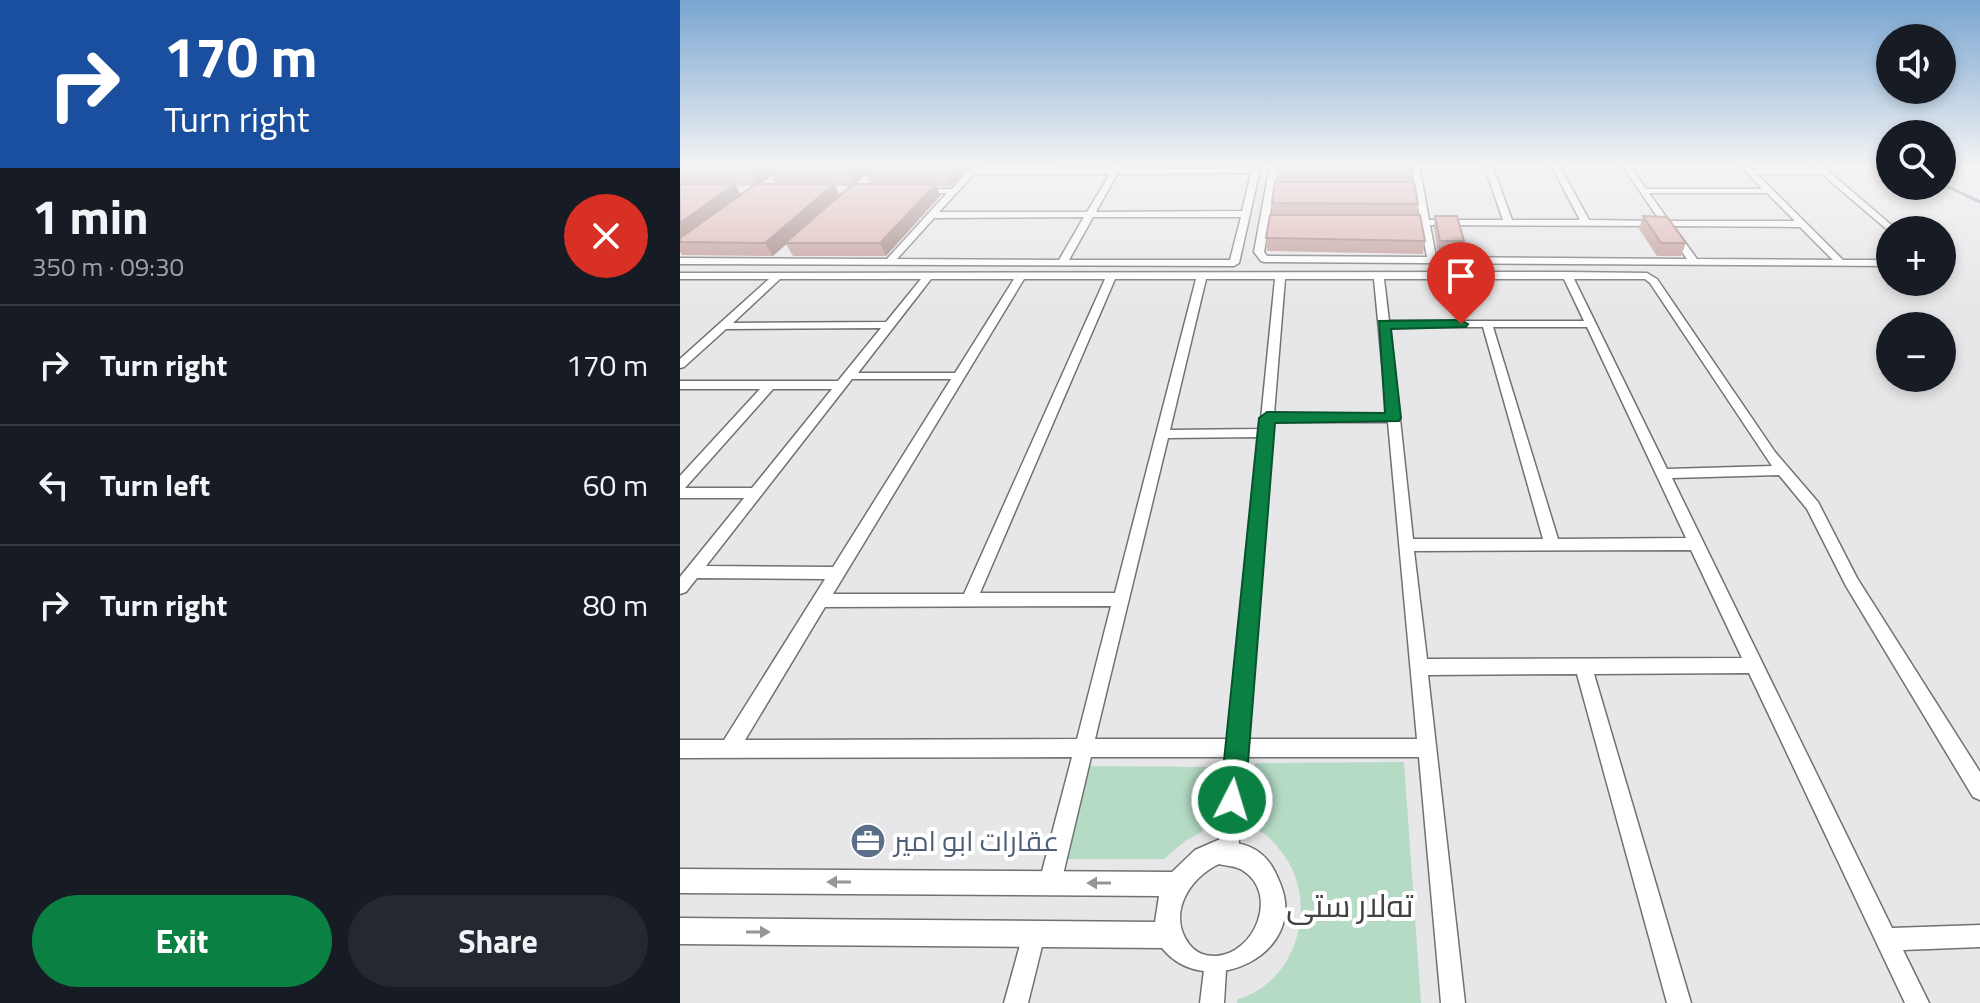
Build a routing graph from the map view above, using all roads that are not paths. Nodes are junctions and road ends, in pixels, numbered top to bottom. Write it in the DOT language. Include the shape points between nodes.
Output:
graph roads {
  1 [pos="937,212"];
  2 [pos="1266,212"];
  3 [pos="1423,212"];
  4 [pos="1504,212"];
  5 [pos="1580,212"];
  6 [pos="1658,212"];
  7 [pos="1790,212"];
  8 [pos="1091,214"];
  9 [pos="1246,214"];
  10 [pos="934,215"];
  11 [pos="1264,221"];
  12 [pos="1279,221"];
  13 [pos="1396,222"];
  14 [pos="1425,222"];
  15 [pos="1508,222"];
  16 [pos="1586,223"];
  17 [pos="1666,223"];
  18 [pos="1802,224"];
  19 [pos="787,252"];
  20 [pos="1432,260"];
  21 [pos="680,261"];
  22 [pos="776,262"];
  23 [pos="889,262"];
  24 [pos="1694,262"];
  25 [pos="1062,263"];
  26 [pos="1841,263"];
  27 [pos="1876,263"];
  28 [pos="1567,275"];
  29 [pos="680,276"];
  30 [pos="778,276"];
  31 [pos="928,276"];
  32 [pos="1021,276"];
  33 [pos="1111,276"];
  34 [pos="1202,276"];
  35 [pos="1280,276"];
  36 [pos="1379,276"];
  37 [pos="1384,324"];
  38 [pos="1487,324"];
  39 [pos="1590,324"];
  40 [pos="889,325"];
  41 [pos="723,326"];
  42 [pos="680,365"];
  43 [pos="959,376"];
  44 [pos="845,381"];
  45 [pos="680,385"];
  46 [pos="770,385"];
  47 [pos="1393,418"];
  48 [pos="1266,425"];
  49 [pos="1162,434"];
  50 [pos="1784,470"];
  51 [pos="1662,474"];
  52 [pos="680,485"];
  53 [pos="680,493"];
  54 [pos="756,493"];
  55 [pos="1696,544"];
  56 [pos="1406,545"];
  57 [pos="1552,545"];
  58 [pos="693,572"];
  59 [pos="838,573"];
  60 [pos="680,588"];
  61 [pos="1121,599"];
  62 [pos="969,600"];
  63 [pos="821,601"];
  64 [pos="1755,665"];
  65 [pos="1583,666"];
  66 [pos="1418,667"];
  67 [pos="1084,747"];
  68 [pos="1237,747"];
  69 [pos="1427,748"];
  70 [pos="680,749"];
  71 [pos="729,749"];
  72 [pos="1980,790"];
  73 [pos="1228,852"];
  74 [pos="680,881"];
  75 [pos="1050,883"];
  76 [pos="1177,884"];
  77 [pos="680,931"];
  78 [pos="1034,934"];
  79 [pos="1171,935"];
  80 [pos="1980,936"];
  81 [pos="1886,939"];
  82 [pos="1215,970"];
  83 [pos="1016,1003"];
  84 [pos="1212,1003"];
  85 [pos="1453,1003"];
  86 [pos="1679,1003"];
  87 [pos="1917,1003"];
  1 -- 10 [label="street"];
  2 -- 11 [label="street"];
  3 -- 14 [label="street"];
  4 -- 15 [label="street"];
  5 -- 16 [label="street"];
  6 -- 17 [label="street"];
  7 -- 18 [label="street"];
  8 -- 9 [label="street"];
  8 -- 10 [label="street"];
  8 -- 25 [label="street"];
  9 -- 25 [label="street" via="1234,263"];
  10 -- 23 [label="street"];
  11 -- 12 [label="street"];
  11 -- 20 [label="street" via="1259,252 1264,259"];
  13 -- 14 [label="street"];
  14 -- 15 [label="street"];
  14 -- 20 [label="street"];
  15 -- 16 [label="street"];
  16 -- 17 [label="street"];
  17 -- 18 [label="street"];
  17 -- 24 [label="street"];
  18 -- 26 [label="street"];
  19 -- 22 [label="street"];
  20 -- 24 [label="street"];
  21 -- 22 [label="street"];
  22 -- 23 [label="street"];
  23 -- 25 [label="street"];
  24 -- 26 [label="street"];
  26 -- 27 [label="street"];
  28 -- 36 [label="street"];
  28 -- 39 [label="street"];
  28 -- 50 [label="street" via="1637,275 1654,281"];
  29 -- 30 [label="street"];
  30 -- 31 [label="street"];
  30 -- 41 [label="street"];
  31 -- 32 [label="street"];
  31 -- 40 [label="street"];
  32 -- 33 [label="street"];
  32 -- 43 [label="street"];
  33 -- 34 [label="street"];
  33 -- 62 [label="street"];
  34 -- 35 [label="street"];
  34 -- 49 [label="street"];
  35 -- 36 [label="street"];
  35 -- 48 [label="street"];
  36 -- 37 [label="street"];
  37 -- 38 [label="street"];
  37 -- 47 [label="street"];
  38 -- 39 [label="street"];
  38 -- 57 [label="street"];
  39 -- 51 [label="street"];
  40 -- 41 [label="street"];
  40 -- 44 [label="street"];
  41 -- 42 [label="street"];
  43 -- 44 [label="street"];
  43 -- 59 [label="street"];
  44 -- 46 [label="street"];
  44 -- 54 [label="street"];
  45 -- 46 [label="street"];
  46 -- 52 [label="street"];
  47 -- 48 [label="street"];
  47 -- 56 [label="street"];
  48 -- 49 [label="street"];
  48 -- 68 [label="street"];
  49 -- 61 [label="street"];
  50 -- 51 [label="street"];
  50 -- 72 [label="street" via="1813,506 1851,582"];
  51 -- 55 [label="street"];
  53 -- 54 [label="street"];
  54 -- 58 [label="street"];
  55 -- 57 [label="street"];
  55 -- 64 [label="street"];
  56 -- 57 [label="street"];
  56 -- 66 [label="street"];
  58 -- 59 [label="street"];
  58 -- 60 [label="street"];
  59 -- 63 [label="street"];
  61 -- 62 [label="street"];
  61 -- 67 [label="street"];
  62 -- 63 [label="street"];
  63 -- 71 [label="street"];
  64 -- 65 [label="street"];
  64 -- 81 [label="street"];
  65 -- 66 [label="street"];
  65 -- 86 [label="street"];
  66 -- 69 [label="street"];
  67 -- 68 [label="street"];
  67 -- 71 [label="street"];
  67 -- 75 [label="street"];
  68 -- 69 [label="street"];
  68 -- 73 [label="street"];
  69 -- 85 [label="street"];
  70 -- 71 [label="street"];
  73 -- 76 [label="street" via="1202,858"];
  73 -- 82 [label="street" via="1250,858 1262,869 1274,902 1272,921 1251,956 1234,967"];
  75 -- 74 [label="street, one-way"];
  76 -- 75 [label="street, one-way"];
  76 -- 79 [label="street" via="1170,902"];
  77 -- 78 [label="street, one-way"];
  78 -- 79 [label="street"];
  78 -- 83 [label="street"];
  79 -- 82 [label="street" via="1182,956 1197,967"];
  80 -- 81 [label="street"];
  81 -- 87 [label="street"];
  82 -- 84 [label="street"];
}
